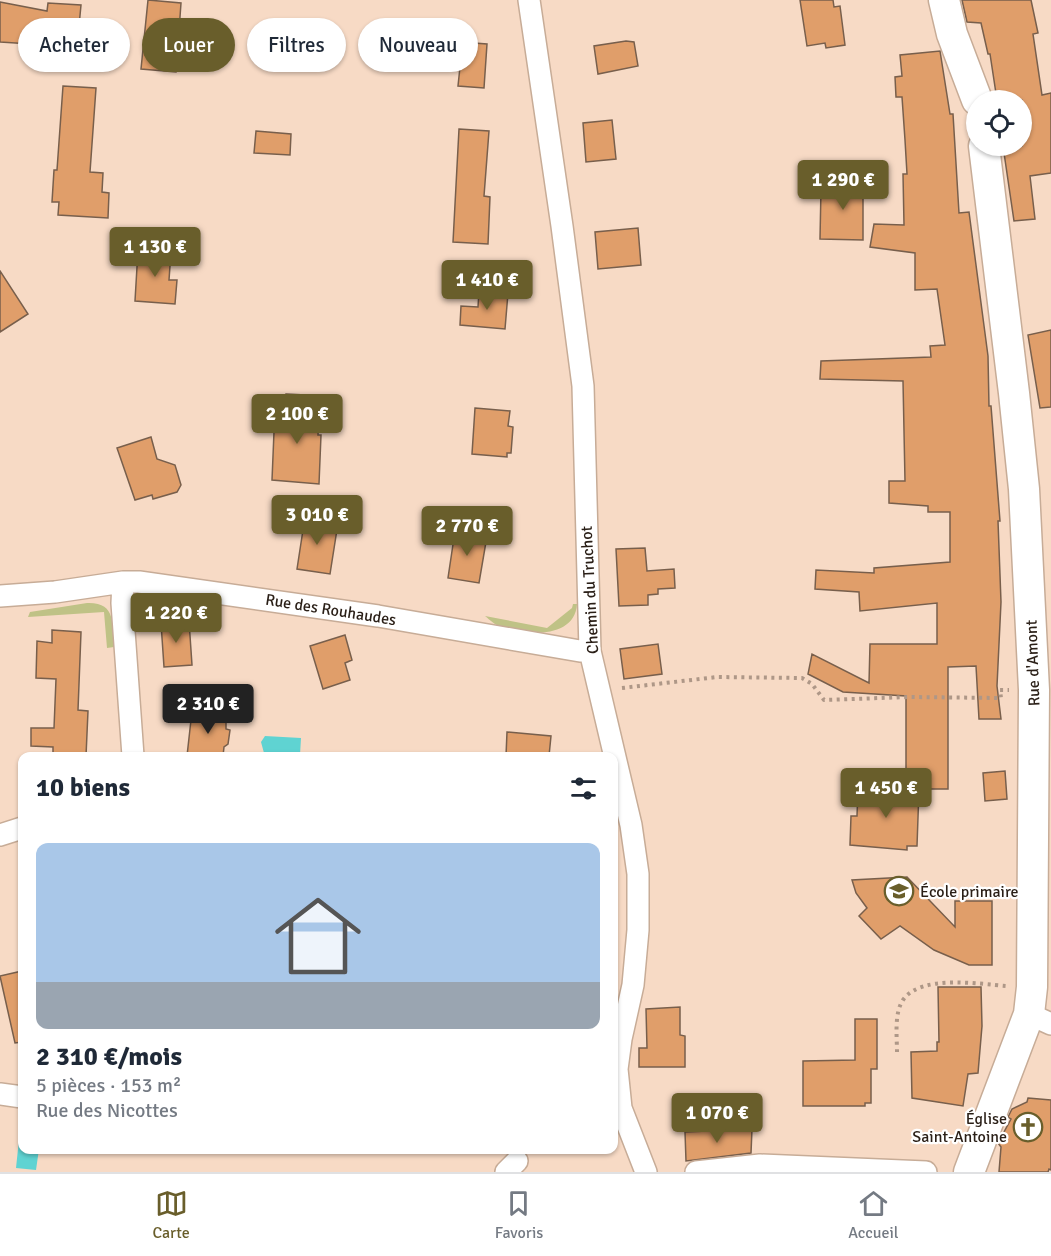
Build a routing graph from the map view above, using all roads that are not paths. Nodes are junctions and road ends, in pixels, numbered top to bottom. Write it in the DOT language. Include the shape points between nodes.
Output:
graph roads {
  1 [pos="529,0"];
  2 [pos="944,0"];
  3 [pos="972,90"];
  4 [pos="985,156"];
  5 [pos="123,582"];
  6 [pos="0,596"];
  7 [pos="590,651"];
  8 [pos="133,752"];
  9 [pos="614,752"];
  10 [pos="618,770"];
  11 [pos="18,829"];
  12 [pos="0,835"];
  13 [pos="1037,1008"];
  14 [pos="618,1062"];
  15 [pos="618,1079"];
  16 [pos="0,1094"];
  17 [pos="18,1096"];
  18 [pos="646,1172"];
  19 [pos="696,1172"];
  20 [pos="926,1172"];
  21 [pos="969,1172"];
  1 -- 7 [label="street, Chemin du Truchot" via="583,386"];
  2 -- 3 [label="street"];
  4 -- 13 [label="street, Rue d'Amont" via="1024,489 1034,690"];
  5 -- 6 [label="street, Rue des Rouhaudes"];
  5 -- 7 [label="street, Rue des Rouhaudes" via="366,614"];
  5 -- 8 [label="street"];
  7 -- 9 [label="street, Chemin du Truchot"];
  10 -- 14 [label="street, Chemin du Truchot" via="638,874 638,930 633,985"];
  11 -- 12 [label="street"];
  13 -- 21 [label="street, Rue d'Amont"];
  15 -- 18 [label="street, Chemin du Truchot" via="621,1108"];
  16 -- 17 [label="street"];
  19 -- 20 [label="street" via="770,1165"];
}
